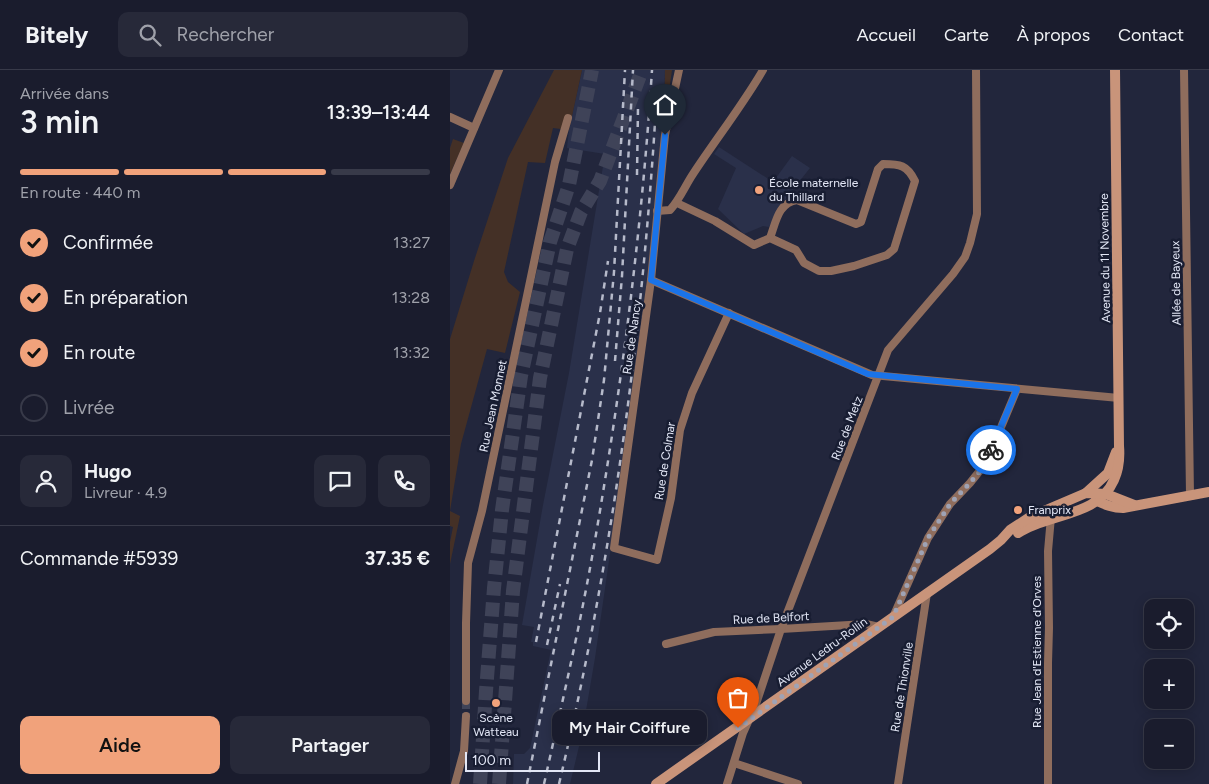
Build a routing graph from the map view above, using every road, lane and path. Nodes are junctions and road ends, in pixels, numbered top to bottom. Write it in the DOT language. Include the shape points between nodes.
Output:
graph roads {
  1 [pos="499,70"];
  2 [pos="679,70"];
  3 [pos="763,70"];
  4 [pos="976,70"];
  5 [pos="1115,70"];
  6 [pos="1184,70"];
  7 [pos="450,117"];
  8 [pos="568,118"];
  9 [pos="474,128"];
  10 [pos="450,185"];
  11 [pos="677,203"];
  12 [pos="657,211"];
  13 [pos="770,238"];
  14 [pos="651,280"];
  15 [pos="729,313"];
  16 [pos="878,376"];
  17 [pos="1017,389"];
  18 [pos="1119,398"];
  19 [pos="1119,446"];
  20 [pos="1209,492"];
  21 [pos="1190,496"];
  22 [pos="1097,497"];
  23 [pos="1073,499"];
  24 [pos="1050,520"];
  25 [pos="1001,540"];
  26 [pos="657,560"];
  27 [pos="927,594"];
  28 [pos="893,617"];
  29 [pos="879,627"];
  30 [pos="781,629"];
  31 [pos="666,644"];
  32 [pos="466,701"];
  33 [pos="466,716"];
  34 [pos="749,720"];
  35 [pos="734,763"];
  36 [pos="455,784"];
  37 [pos="656,784"];
  38 [pos="726,784"];
  39 [pos="798,784"];
  40 [pos="898,784"];
  41 [pos="1048,784"];
  1 -- 9 [label="street"];
  2 -- 12 [label="street, Rue de Nancy" via="665,135"];
  3 -- 11 [label="street" via="691,176"];
  4 -- 16 [label="street, Rue de Metz" via="977,214 970,243 953,274 888,350"];
  5 -- 18 [label="street, Avenue du 11 Novembre"];
  6 -- 21 [label="street, Allée de Bayeux"];
  7 -- 9 [label="street"];
  8 -- 32 [label="street, Rue Jean Monnet" via="555,162 468,564"];
  9 -- 10 [label="street"];
  11 -- 12 [label="street" via="670,210"];
  11 -- 13 [label="street" via="754,245"];
  12 -- 14 [label="street, Rue de Nancy"];
  13 -- 13 [label="street" via="796,250 804,263 820,271 854,266 886,255 894,249 915,181 909,170 896,164 883,164 878,169 861,222 856,224 797,200 782,207"];
  14 -- 15 [label="street"];
  14 -- 26 [label="street, Rue de Nancy" via="614,548"];
  15 -- 16 [label="street"];
  15 -- 26 [label="street, Rue de Colmar" via="692,393 680,430 671,498"];
  16 -- 17 [label="street"];
  16 -- 30 [label="street, Rue de Metz"];
  17 -- 18 [label="street"];
  17 -- 28 [label="street" via="986,464 950,504 928,538"];
  18 -- 19 [label="street, Avenue du 11 Novembre"];
  19 -- 22 [label="street, Avenue du 11 Novembre"];
  19 -- 22 [label="street, Avenue du 11 Novembre" via="1117,473"];
  20 -- 21 [label="street"];
  21 -- 22 [label="street" via="1134,505"];
  22 -- 23 [label="street, Avenue Ledru-Rollin"];
  22 -- 24 [label="street, Avenue Ledru-Rollin" via="1078,510"];
  23 -- 24 [label="street, Avenue Ledru-Rollin" via="1052,513"];
  23 -- 25 [label="street, Avenue Ledru-Rollin" via="1030,517"];
  24 -- 25 [label="street, Avenue Ledru-Rollin" via="1028,526"];
  24 -- 41 [label="street, Rue Jean d'Estienne d'Orves"];
  25 -- 27 [label="street, Avenue Ledru-Rollin"];
  27 -- 28 [label="street, Avenue Ledru-Rollin"];
  27 -- 40 [label="street, Rue de Thionville"];
  28 -- 29 [label="street, Avenue Ledru-Rollin"];
  29 -- 30 [label="street, Rue de Belfort" via="866,624"];
  29 -- 34 [label="street, Avenue Ledru-Rollin"];
  30 -- 31 [label="street, Rue de Belfort" via="714,632"];
  30 -- 34 [label="street, Rue de Metz"];
  33 -- 36 [label="street" via="464,751"];
  34 -- 35 [label="street, Rue de Metz"];
  34 -- 37 [label="street, Avenue Ledru-Rollin"];
  35 -- 38 [label="street, Rue de Metz"];
  35 -- 39 [label="street"];
}
